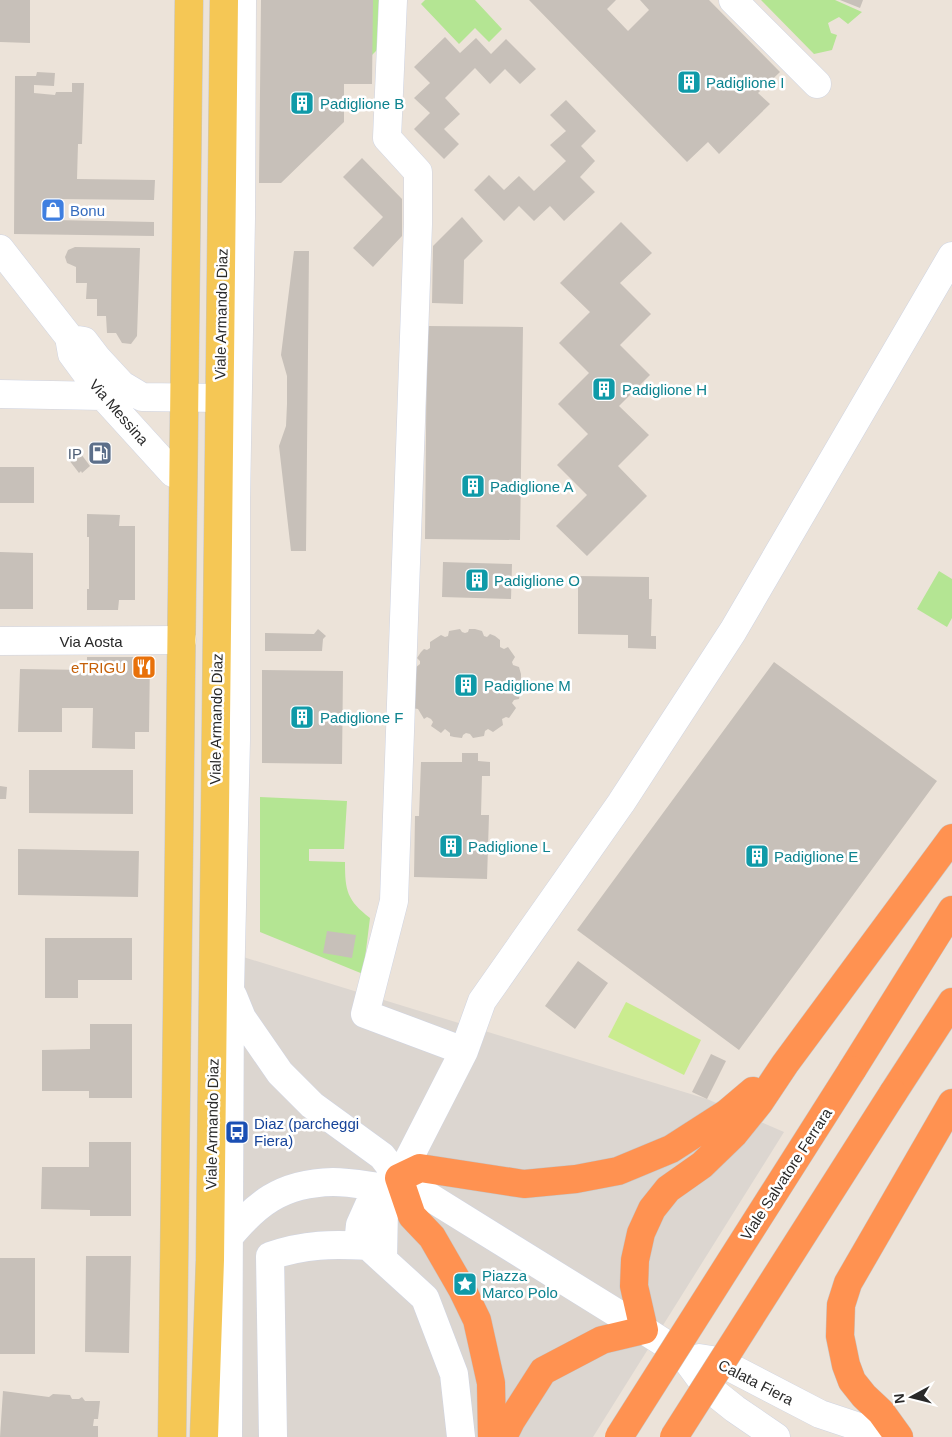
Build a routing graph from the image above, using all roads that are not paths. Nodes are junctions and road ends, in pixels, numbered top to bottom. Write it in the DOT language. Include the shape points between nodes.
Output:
graph roads {
  1 [pos="188,0"];
  2 [pos="224,0"];
  3 [pos="242,0"];
  4 [pos="394,0"];
  5 [pos="733,0"];
  6 [pos="817,84"];
  7 [pos="0,249"];
  8 [pos="952,256"];
  9 [pos="69,337"];
  10 [pos="0,394"];
  11 [pos="102,396"];
  12 [pos="185,398"];
  13 [pos="220,398"];
  14 [pos="183,476"];
  15 [pos="182,640"];
  16 [pos="0,641"];
  17 [pos="950,839"];
  18 [pos="952,910"];
  19 [pos="214,959"];
  20 [pos="230,990"];
  21 [pos="952,1002"];
  22 [pos="464,1051"];
  23 [pos="785,1064"];
  24 [pos="952,1103"];
  25 [pos="388,1184"];
  26 [pos="228,1238"];
  27 [pos="358,1245"];
  28 [pos="383,1259"];
  29 [pos="210,1260"];
  30 [pos="644,1330"];
  31 [pos="683,1356"];
  32 [pos="172,1437"];
  33 [pos="204,1437"];
  34 [pos="228,1437"];
  35 [pos="273,1437"];
  36 [pos="461,1437"];
  37 [pos="492,1437"];
  38 [pos="503,1437"];
  39 [pos="619,1437"];
  40 [pos="674,1437"];
  41 [pos="776,1437"];
  42 [pos="889,1437"];
  43 [pos="899,1437"];
  1 -- 12 [label="main road"];
  2 -- 13 [label="main road, Viale Armando Diaz"];
  3 -- 20 [label="street, Viale Armando Diaz" via="236,740"];
  4 -- 22 [label="street" via="387,138 418,172 418,224 394,901 365,1014"];
  5 -- 6 [label="street"];
  7 -- 9 [label="street, Via Messina"];
  8 -- 22 [label="street" via="733,631 621,803 482,1001"];
  9 -- 11 [label="street, Via Messina" via="72,354"];
  9 -- 12 [label="street, Via Messina" via="84,341 122,385 142,397"];
  10 -- 11 [label="street"];
  11 -- 14 [label="street, Via Messina" via="173,473"];
  12 -- 13 [label="street, Via Messina"];
  12 -- 14 [label="main road"];
  13 -- 19 [label="main road, Viale Armando Diaz"];
  14 -- 15 [label="main road"];
  15 -- 16 [label="street, Via Aosta"];
  15 -- 32 [label="main road"];
  17 -- 23 [label="highway"];
  18 -- 39 [label="highway, Viale Salvatore Ferrara, bridge"];
  19 -- 20 [label="street"];
  19 -- 29 [label="main road, Viale Armando Diaz"];
  20 -- 25 [label="street" via="242,1018 280,1073 312,1105 382,1156"];
  20 -- 26 [label="street, Viale Armando Diaz"];
  21 -- 40 [label="highway, bridge"];
  22 -- 25 [label="street"];
  23 -- 25 [label="highway" via="728,1112 671,1149 618,1171 524,1184 420,1168"];
  23 -- 30 [label="highway" via="734,1134 702,1165 668,1189 652,1209 641,1233 635,1260 634,1286"];
  24 -- 43 [label="highway" via="848,1283 841,1305 840,1336 852,1381"];
  25 -- 26 [label="street" via="334,1182 299,1185 269,1198"];
  25 -- 27 [label="street" via="360,1226"];
  25 -- 28 [label="street"];
  25 -- 30 [label="street"];
  25 -- 37 [label="highway" via="432,1237 477,1320 491,1384"];
  26 -- 29 [label="street"];
  26 -- 34 [label="street, Viale Armando Diaz"];
  27 -- 28 [label="street" via="368,1246"];
  27 -- 35 [label="street" via="327,1244 270,1256"];
  28 -- 36 [label="street" via="425,1298 454,1374"];
  29 -- 33 [label="main road, Viale Armando Diaz"];
  30 -- 31 [label="street"];
  30 -- 38 [label="highway" via="602,1340 543,1371"];
  31 -- 41 [label="street, Calata Fiera" via="705,1385"];
  31 -- 42 [label="street, Calata Fiera" via="718,1361 820,1414"];
}
